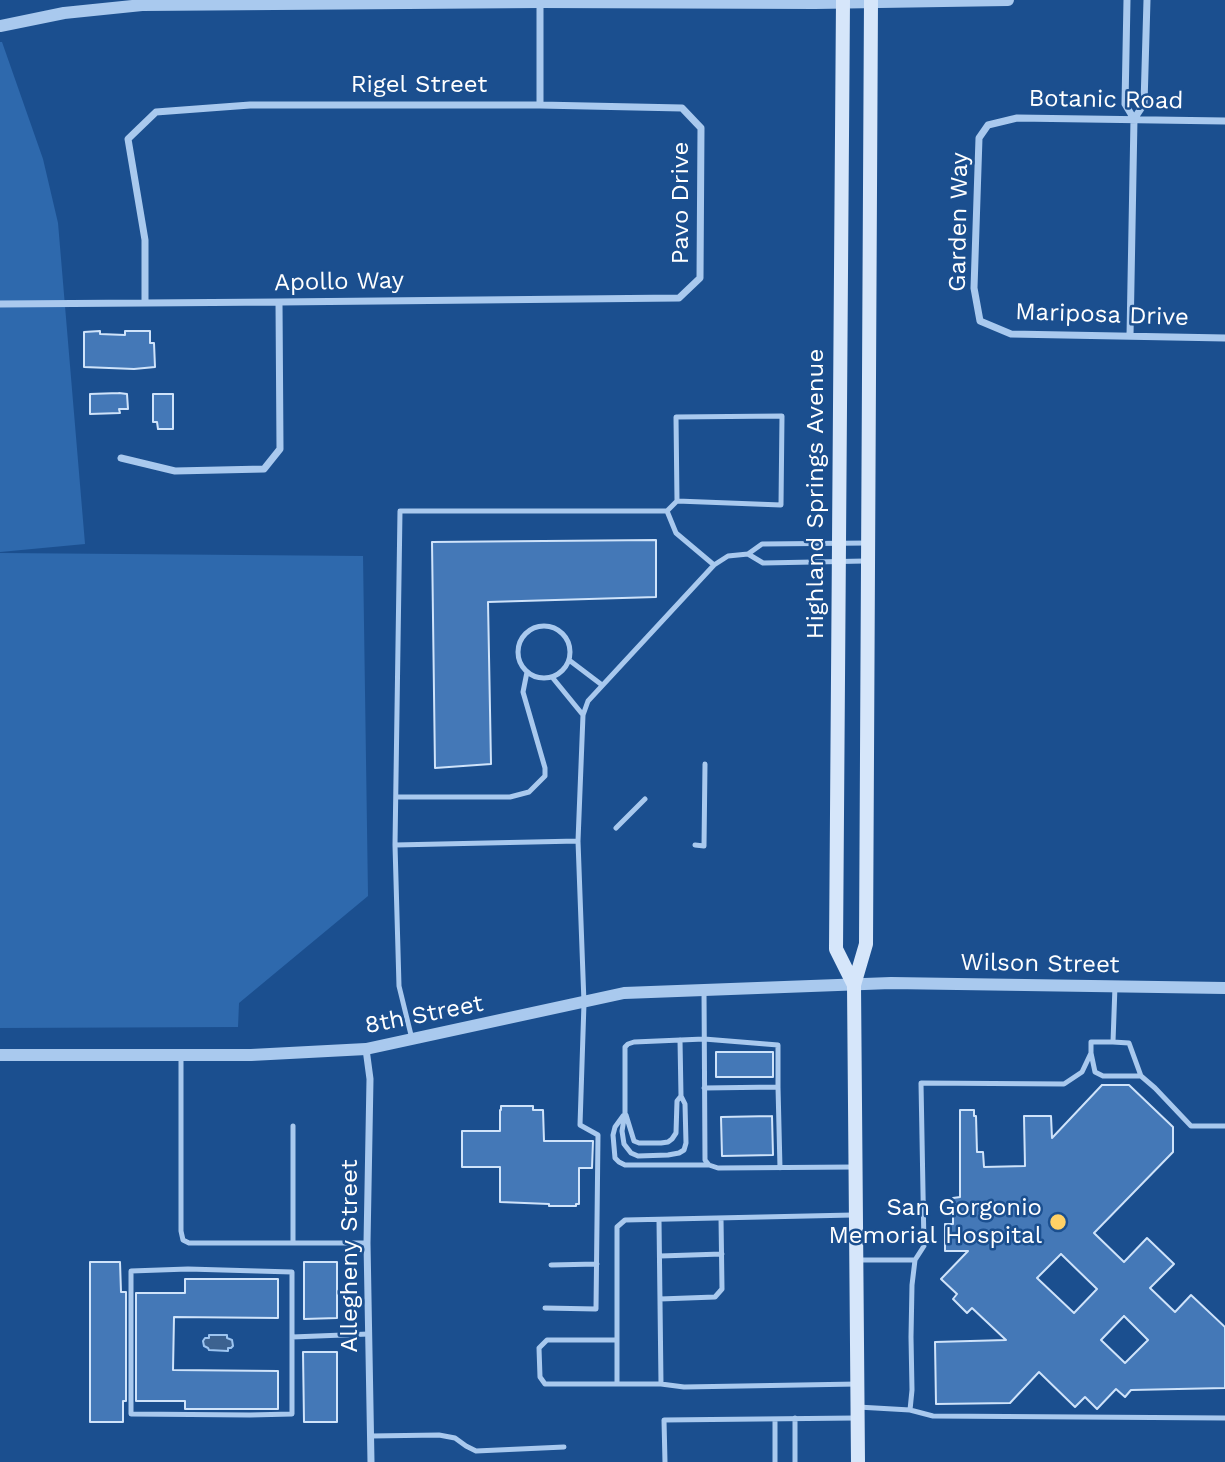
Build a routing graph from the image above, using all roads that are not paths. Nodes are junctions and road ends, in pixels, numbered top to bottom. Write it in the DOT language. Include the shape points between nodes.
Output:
graph roads {
  1 [pos="1008,0"];
  2 [pos="1127,0"];
  3 [pos="1147,0"];
  4 [pos="540,1"];
  5 [pos="843,1"];
  6 [pos="871,1"];
  7 [pos="0,26"];
  8 [pos="540,105"];
  9 [pos="682,108"];
  10 [pos="1134,119"];
  11 [pos="1225,121"];
  12 [pos="988,125"];
  13 [pos="679,298"];
  14 [pos="279,302"];
  15 [pos="145,303"];
  16 [pos="0,304"];
  17 [pos="980,321"];
  18 [pos="1130,336"];
  19 [pos="1225,338"];
  20 [pos="121,458"];
  21 [pos="677,501"];
  22 [pos="667,511"];
  23 [pos="868,543"];
  24 [pos="838,544"];
  25 [pos="748,554"];
  26 [pos="838,561"];
  27 [pos="868,561"];
  28 [pos="714,565"];
  29 [pos="569,660"];
  30 [pos="527,672"];
  31 [pos="552,677"];
  32 [pos="602,685"];
  33 [pos="583,715"];
  34 [pos="705,764"];
  35 [pos="396,797"];
  36 [pos="645,799"];
  37 [pos="616,828"];
  38 [pos="578,841"];
  39 [pos="395,845"];
  40 [pos="695,845"];
  41 [pos="854,985"];
  42 [pos="1115,986"];
  43 [pos="1225,988"];
  44 [pos="704,990"];
  45 [pos="583,1003"];
  46 [pos="704,1039"];
  47 [pos="413,1040"];
  48 [pos="680,1040"];
  49 [pos="1113,1042"];
  50 [pos="366,1049"];
  51 [pos="1091,1053"];
  52 [pos="181,1054"];
  53 [pos="0,1055"];
  54 [pos="1141,1076"];
  55 [pos="778,1087"];
  56 [pos="704,1088"];
  57 [pos="681,1096"];
  58 [pos="625,1113"];
  59 [pos="292,1126"];
  60 [pos="1225,1126"];
  61 [pos="709,1165"];
  62 [pos="856,1167"];
  63 [pos="780,1168"];
  64 [pos="856,1215"];
  65 [pos="721,1218"];
  66 [pos="659,1220"];
  67 [pos="292,1243"];
  68 [pos="367,1243"];
  69 [pos="722,1254"];
  70 [pos="660,1256"];
  71 [pos="856,1261"];
  72 [pos="915,1261"];
  73 [pos="597,1264"];
  74 [pos="551,1265"];
  75 [pos="660,1298"];
  76 [pos="545,1308"];
  77 [pos="369,1334"];
  78 [pos="292,1337"];
  79 [pos="617,1340"];
  80 [pos="618,1384"];
  81 [pos="661,1384"];
  82 [pos="858,1384"];
  83 [pos="910,1410"];
  84 [pos="858,1412"];
  85 [pos="1225,1418"];
  86 [pos="775,1419"];
  87 [pos="795,1419"];
  88 [pos="370,1436"];
  89 [pos="564,1447"];
  90 [pos="371,1462"];
  91 [pos="664,1462"];
  92 [pos="775,1462"];
  93 [pos="795,1462"];
  94 [pos="858,1462"];
  1 -- 6 [label="street"];
  2 -- 10 [label="street" via="1125,104"];
  3 -- 10 [label="street" via="1144,104"];
  4 -- 5 [label="street"];
  4 -- 7 [label="street" via="142,5"];
  4 -- 8 [label="street"];
  5 -- 6 [label="street"];
  5 -- 24 [label="main road, Highland Springs Avenue"];
  6 -- 23 [label="main road, Highland Springs Avenue"];
  8 -- 9 [label="street, Rigel Street"];
  8 -- 15 [label="street, Rigel Street" via="250,105 156,112 128,139 145,240"];
  9 -- 13 [label="street, Pavo Drive" via="701,128 700,278"];
  10 -- 11 [label="street, Botanic Road"];
  10 -- 12 [label="street, Botanic Road" via="1017,118"];
  10 -- 18 [label="street"];
  12 -- 17 [label="street, Garden Way" via="979,138 974,288"];
  13 -- 14 [label="street, Apollo Way"];
  14 -- 15 [label="street, Apollo Way"];
  14 -- 20 [label="street" via="280,449 264,469 175,471"];
  15 -- 16 [label="street, Apollo Way"];
  17 -- 18 [label="street, Mariposa Drive" via="1012,334"];
  18 -- 19 [label="street, Mariposa Drive"];
  21 -- 21 [label="lane" via="780,505 782,416 676,417"];
  21 -- 22 [label="lane"];
  22 -- 28 [label="lane" via="676,533"];
  22 -- 35 [label="lane" via="400,511"];
  23 -- 24 [label="lane"];
  23 -- 27 [label="main road, Highland Springs Avenue"];
  24 -- 25 [label="lane" via="762,544"];
  24 -- 26 [label="main road, Highland Springs Avenue"];
  25 -- 26 [label="lane" via="763,563"];
  25 -- 28 [label="lane" via="729,556"];
  26 -- 27 [label="lane"];
  26 -- 41 [label="main road, Highland Springs Avenue" via="836,950"];
  27 -- 41 [label="main road, Highland Springs Avenue" via="866,944"];
  28 -- 32 [label="lane"];
  29 -- 30 [label="lane" via="565,636 541,626 526,634 518,649"];
  29 -- 31 [label="lane"];
  29 -- 32 [label="lane"];
  30 -- 31 [label="lane"];
  30 -- 35 [label="lane" via="523,692 545,768 545,776 529,792 510,797"];
  31 -- 33 [label="lane"];
  32 -- 33 [label="lane" via="587,701"];
  33 -- 38 [label="lane"];
  34 -- 40 [label="lane" via="704,846"];
  35 -- 39 [label="lane"];
  36 -- 37 [label="lane"];
  38 -- 39 [label="lane"];
  38 -- 45 [label="lane"];
  39 -- 47 [label="lane" via="399,986"];
  41 -- 42 [label="street, Wilson Street"];
  41 -- 44 [label="street, 8th Street"];
  41 -- 62 [label="main road, Highland Springs Avenue"];
  42 -- 43 [label="street, Wilson Street"];
  42 -- 49 [label="lane"];
  44 -- 45 [label="street, 8th Street" via="624,993"];
  44 -- 46 [label="lane"];
  45 -- 47 [label="street, 8th Street"];
  45 -- 73 [label="lane" via="580,1125 598,1135"];
  46 -- 48 [label="lane"];
  46 -- 55 [label="lane" via="778,1045"];
  46 -- 56 [label="lane"];
  47 -- 50 [label="street, 8th Street"];
  48 -- 57 [label="lane"];
  48 -- 58 [label="lane" via="634,1042 625,1047"];
  49 -- 51 [label="lane" via="1091,1042"];
  49 -- 54 [label="lane" via="1129,1043"];
  50 -- 52 [label="street, 8th Street"];
  50 -- 68 [label="street, Allegheny Street" via="370,1079"];
  51 -- 54 [label="lane" via="1095,1072 1103,1076"];
  51 -- 72 [label="lane" via="1082,1072 1064,1084 920,1083 924,1246"];
  52 -- 53 [label="street, 8th Street"];
  52 -- 67 [label="lane" via="183,1240"];
  54 -- 60 [label="lane" via="1191,1126"];
  55 -- 56 [label="lane"];
  55 -- 63 [label="lane"];
  56 -- 61 [label="lane" via="705,1160"];
  57 -- 58 [label="lane" via="676,1133 668,1142 634,1140"];
  57 -- 58 [label="lane" via="686,1143 679,1153 631,1153 622,1131"];
  58 -- 61 [label="lane" via="614,1135 619,1162"];
  59 -- 67 [label="lane"];
  61 -- 63 [label="lane"];
  62 -- 63 [label="lane"];
  62 -- 64 [label="main road, Highland Springs Avenue"];
  64 -- 65 [label="lane"];
  64 -- 71 [label="main road, Highland Springs Avenue"];
  65 -- 66 [label="lane"];
  65 -- 69 [label="lane"];
  66 -- 70 [label="lane"];
  66 -- 79 [label="lane" via="625,1220 617,1227"];
  67 -- 68 [label="lane"];
  68 -- 77 [label="street, Allegheny Street"];
  69 -- 70 [label="lane"];
  69 -- 75 [label="lane" via="722,1289 715,1297"];
  70 -- 75 [label="lane"];
  71 -- 72 [label="lane"];
  71 -- 82 [label="main road, Highland Springs Avenue"];
  72 -- 83 [label="lane"];
  73 -- 74 [label="lane"];
  73 -- 76 [label="lane" via="596,1309"];
  75 -- 81 [label="lane"];
  77 -- 78 [label="lane"];
  77 -- 88 [label="street, Allegheny Street"];
  78 -- 78 [label="lane" via="292,1272 131,1271 131,1414 292,1414"];
  79 -- 80 [label="lane"];
  79 -- 80 [label="lane" via="547,1340 540,1348 540,1377 545,1384"];
  80 -- 81 [label="lane"];
  81 -- 82 [label="lane"];
  82 -- 84 [label="main road, Highland Springs Avenue"];
  83 -- 84 [label="lane"];
  83 -- 85 [label="lane" via="933,1416"];
  84 -- 87 [label="lane"];
  84 -- 94 [label="main road, Highland Springs Avenue"];
  86 -- 87 [label="lane"];
  86 -- 91 [label="lane" via="664,1420"];
  86 -- 92 [label="lane"];
  87 -- 93 [label="lane"];
  88 -- 89 [label="lane" via="439,1435 455,1438 476,1451"];
  88 -- 90 [label="street, Allegheny Street"];
}
